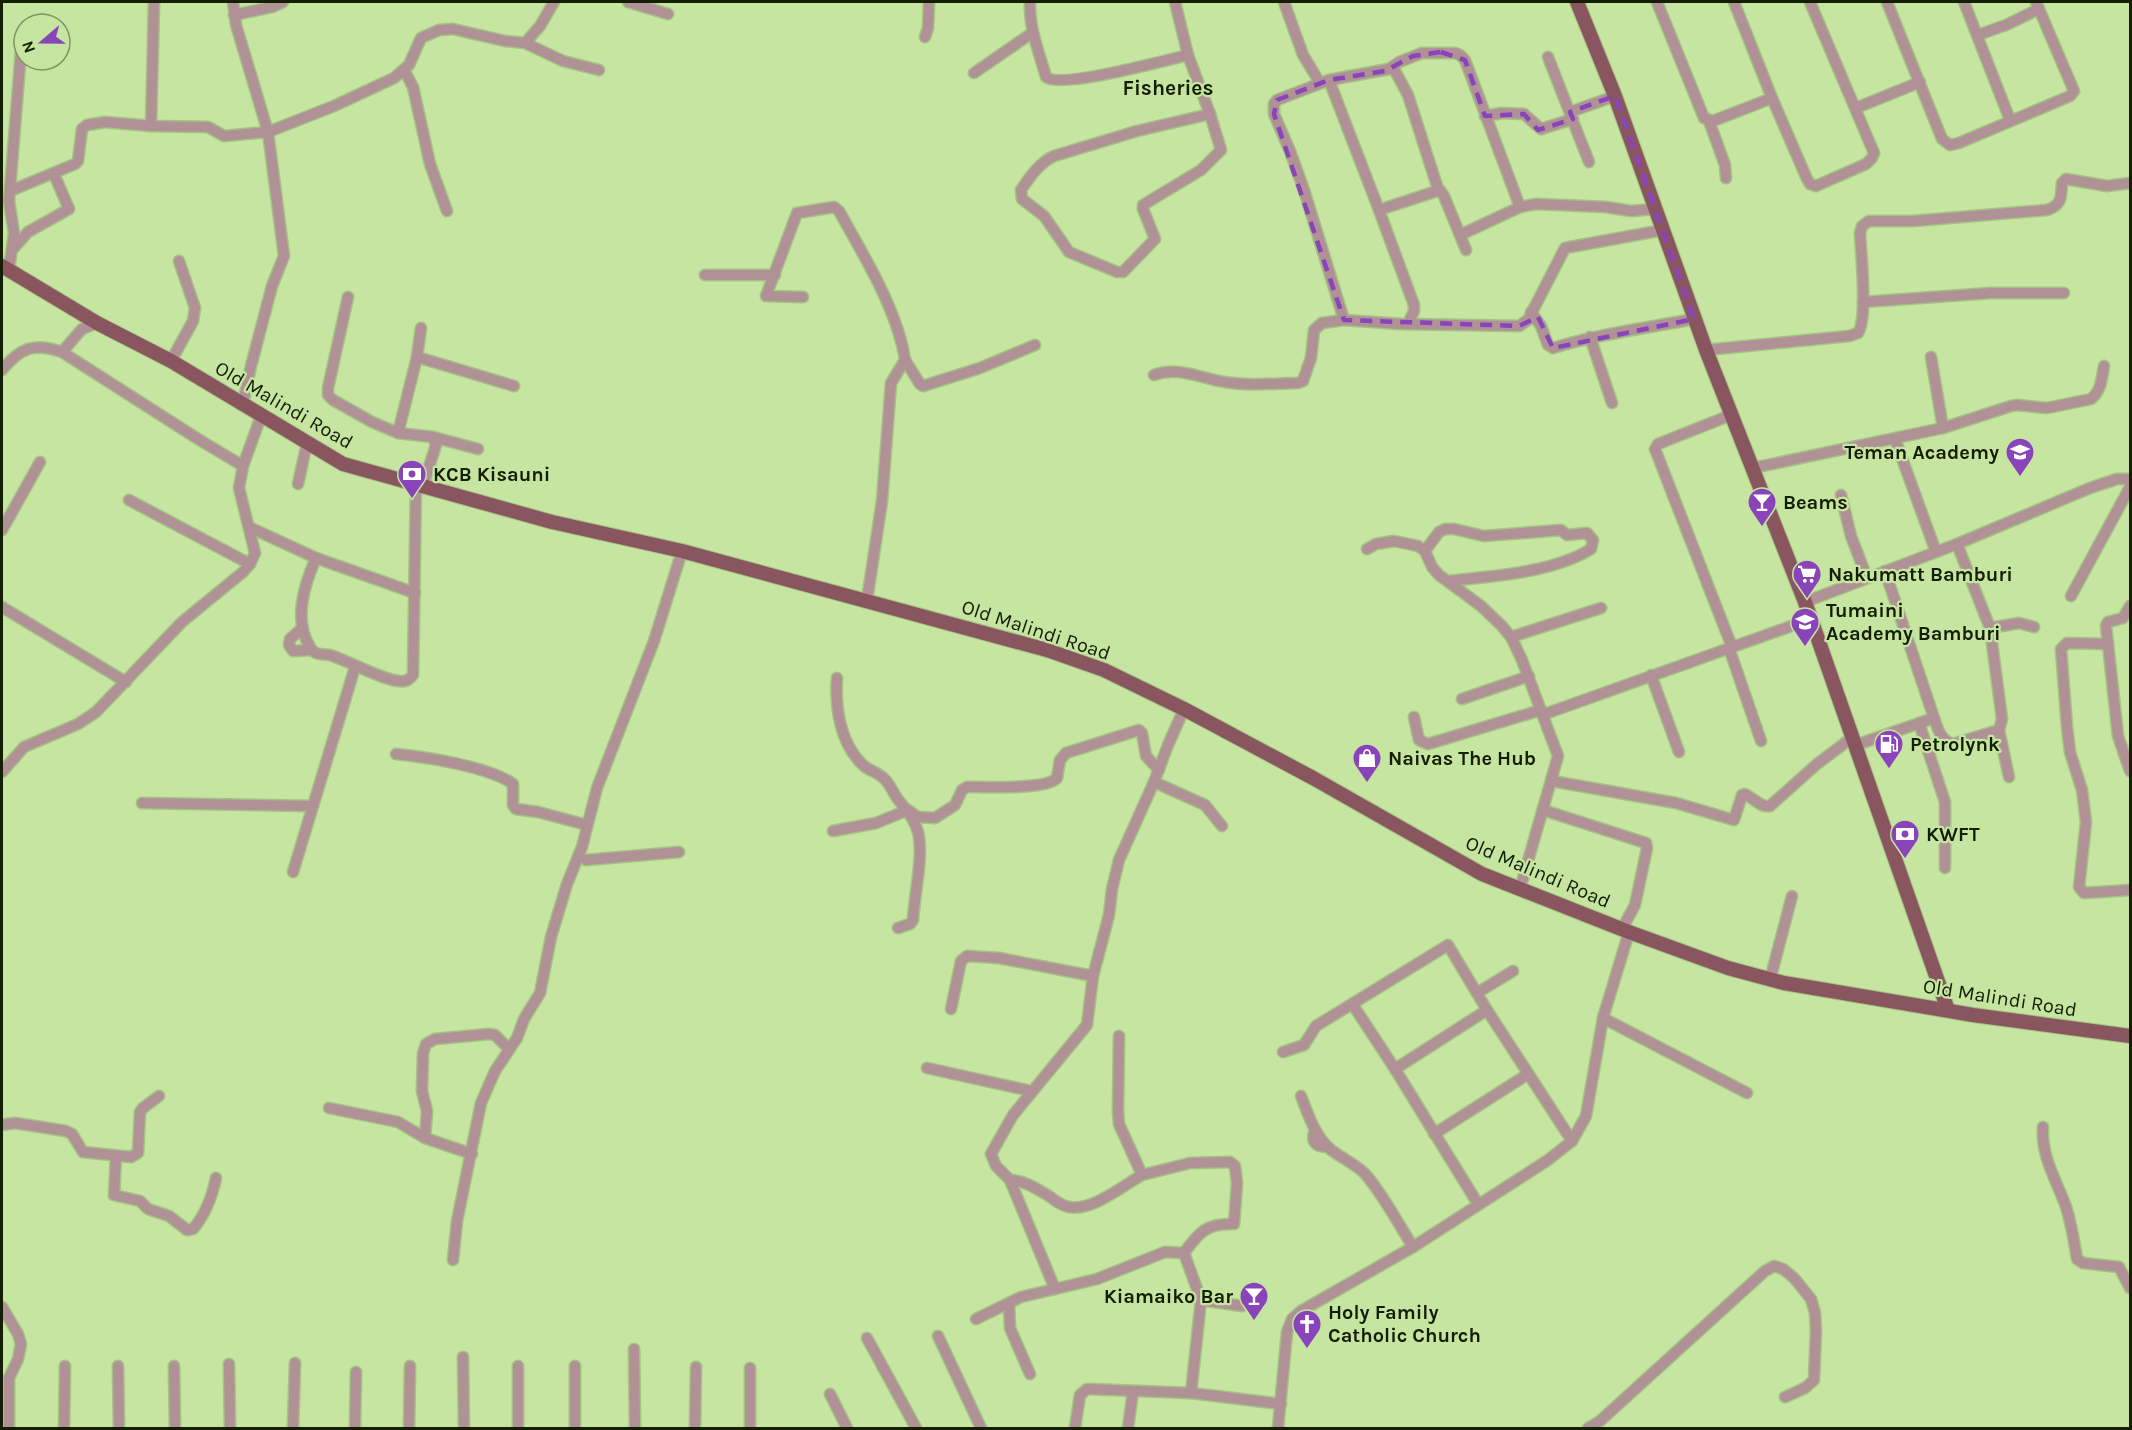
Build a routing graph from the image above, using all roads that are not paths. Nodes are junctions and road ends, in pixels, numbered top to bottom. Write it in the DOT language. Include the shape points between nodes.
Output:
graph roads {
  1 [pos="154,2"];
  2 [pos="233,2"];
  3 [pos="283,2"];
  4 [pos="554,2"];
  5 [pos="628,2"];
  6 [pos="928,2"];
  7 [pos="1030,2"];
  8 [pos="1175,2"];
  9 [pos="1284,2"];
  10 [pos="1577,2"];
  11 [pos="1657,2"];
  12 [pos="1737,2"];
  13 [pos="1810,2"];
  14 [pos="1887,2"];
  15 [pos="1964,2"];
  16 [pos="2037,5"];
  17 [pos="662,9"];
  18 [pos="234,15"];
  19 [pos="1032,33"];
  20 [pos="1978,35"];
  21 [pos="925,37"];
  22 [pos="525,43"];
  23 [pos="1188,55"];
  24 [pos="1548,57"];
  25 [pos="1393,67"];
  26 [pos="404,70"];
  27 [pos="599,70"];
  28 [pos="19,72"];
  29 [pos="974,73"];
  30 [pos="1325,82"];
  31 [pos="1920,82"];
  32 [pos="1615,96"];
  33 [pos="1772,98"];
  34 [pos="1856,108"];
  35 [pos="1210,114"];
  36 [pos="1485,116"];
  37 [pos="1571,116"];
  38 [pos="2010,120"];
  39 [pos="1708,121"];
  40 [pos="151,126"];
  41 [pos="268,132"];
  42 [pos="1589,162"];
  43 [pos="54,174"];
  44 [pos="1726,178"];
  45 [pos="2130,183"];
  46 [pos="1438,189"];
  47 [pos="7,197"];
  48 [pos="1520,207"];
  49 [pos="1379,210"];
  50 [pos="1656,210"];
  51 [pos="447,211"];
  52 [pos="1663,230"];
  53 [pos="1460,235"];
  54 [pos="13,249"];
  55 [pos="1466,250"];
  56 [pos="179,261"];
  57 [pos="5,268"];
  58 [pos="775,274"];
  59 [pos="705,275"];
  60 [pos="2064,292"];
  61 [pos="348,297"];
  62 [pos="803,297"];
  63 [pos="1863,302"];
  64 [pos="1531,312"];
  65 [pos="1694,319"];
  66 [pos="1344,320"];
  67 [pos="97,323"];
  68 [pos="1408,324"];
  69 [pos="421,328"];
  70 [pos="1590,337"];
  71 [pos="1035,345"];
  72 [pos="1706,350"];
  73 [pos="62,352"];
  74 [pos="417,357"];
  75 [pos="1931,357"];
  76 [pos="905,360"];
  77 [pos="171,361"];
  78 [pos="2104,366"];
  79 [pos="2,370"];
  80 [pos="1154,375"];
  81 [pos="514,386"];
  82 [pos="1612,403"];
  83 [pos="243,404"];
  84 [pos="1731,415"];
  85 [pos="261,416"];
  86 [pos="1942,428"];
  87 [pos="399,433"];
  88 [pos="433,437"];
  89 [pos="1895,439"];
  90 [pos="306,443"];
  91 [pos="478,449"];
  92 [pos="40,462"];
  93 [pos="243,465"];
  94 [pos="1753,468"];
  95 [pos="2130,478"];
  96 [pos="298,484"];
  97 [pos="420,485"];
  98 [pos="2130,487"];
  99 [pos="1841,495"];
  100 [pos="129,500"];
  101 [pos="249,527"];
  102 [pos="2,530"];
  103 [pos="1957,544"];
  104 [pos="1367,549"];
  105 [pos="681,551"];
  106 [pos="1425,551"];
  107 [pos="1936,552"];
  108 [pos="316,558"];
  109 [pos="250,564"];
  110 [pos="1885,571"];
  111 [pos="1866,578"];
  112 [pos="1449,581"];
  113 [pos="415,594"];
  114 [pos="2071,596"];
  115 [pos="867,600"];
  116 [pos="1805,602"];
  117 [pos="2130,606"];
  118 [pos="2,607"];
  119 [pos="1601,608"];
  120 [pos="1811,619"];
  121 [pos="2034,627"];
  122 [pos="1990,628"];
  123 [pos="301,629"];
  124 [pos="1510,638"];
  125 [pos="2108,644"];
  126 [pos="1730,648"];
  127 [pos="311,650"];
  128 [pos="354,667"];
  129 [pos="1651,675"];
  130 [pos="1529,676"];
  131 [pos="837,678"];
  132 [pos="126,682"];
  133 [pos="1462,699"];
  134 [pos="1184,710"];
  135 [pos="1541,713"];
  136 [pos="1414,717"];
  137 [pos="1934,717"];
  138 [pos="1919,723"];
  139 [pos="1999,730"];
  140 [pos="1761,741"];
  141 [pos="1854,741"];
  142 [pos="1678,752"];
  143 [pos="396,754"];
  144 [pos="1159,770"];
  145 [pos="2130,771"];
  146 [pos="2,772"];
  147 [pos="2009,777"];
  148 [pos="1552,781"];
  149 [pos="1154,782"];
  150 [pos="142,803"];
  151 [pos="313,806"];
  152 [pos="908,810"];
  153 [pos="1542,810"];
  154 [pos="588,825"];
  155 [pos="1222,826"];
  156 [pos="833,831"];
  157 [pos="679,852"];
  158 [pos="586,860"];
  159 [pos="1945,868"];
  160 [pos="293,872"];
  161 [pos="1520,889"];
  162 [pos="2130,890"];
  163 [pos="1792,896"];
  164 [pos="898,928"];
  165 [pos="1626,930"];
  166 [pos="1513,970"];
  167 [pos="1093,976"];
  168 [pos="1770,980"];
  169 [pos="1477,993"];
  170 [pos="1353,1005"];
  171 [pos="951,1009"];
  172 [pos="1487,1010"];
  173 [pos="1948,1010"];
  174 [pos="1603,1018"];
  175 [pos="1119,1036"];
  176 [pos="2130,1036"];
  177 [pos="509,1049"];
  178 [pos="1283,1052"];
  179 [pos="927,1068"];
  180 [pos="1395,1069"];
  181 [pos="1528,1074"];
  182 [pos="1031,1091"];
  183 [pos="1747,1093"];
  184 [pos="159,1096"];
  185 [pos="1301,1096"];
  186 [pos="329,1108"];
  187 [pos="2,1125"];
  188 [pos="2043,1127"];
  189 [pos="1434,1134"];
  190 [pos="425,1138"];
  191 [pos="1572,1141"];
  192 [pos="472,1154"];
  193 [pos="116,1156"];
  194 [pos="1142,1175"];
  195 [pos="216,1178"];
  196 [pos="1010,1180"];
  197 [pos="1478,1204"];
  198 [pos="1413,1247"];
  199 [pos="1184,1253"];
  200 [pos="453,1260"];
  201 [pos="2130,1288"];
  202 [pos="1054,1289"];
  203 [pos="1255,1299"];
  204 [pos="1201,1300"];
  205 [pos="1009,1303"];
  206 [pos="2,1307"];
  207 [pos="976,1319"];
  208 [pos="938,1336"];
  209 [pos="867,1338"];
  210 [pos="634,1350"];
  211 [pos="463,1357"];
  212 [pos="295,1363"];
  213 [pos="230,1364"];
  214 [pos="64,1366"];
  215 [pos="118,1366"];
  216 [pos="174,1366"];
  217 [pos="410,1366"];
  218 [pos="518,1366"];
  219 [pos="574,1366"];
  220 [pos="696,1367"];
  221 [pos="750,1368"];
  222 [pos="356,1372"];
  223 [pos="1030,1374"];
  224 [pos="1133,1391"];
  225 [pos="830,1394"];
  226 [pos="1191,1394"];
  227 [pos="1785,1397"];
  228 [pos="1281,1404"];
  229 [pos="1603,1425"];
  230 [pos="9,1428"];
  231 [pos="64,1428"];
  232 [pos="119,1428"];
  233 [pos="174,1428"];
  234 [pos="230,1428"];
  235 [pos="293,1428"];
  236 [pos="355,1428"];
  237 [pos="409,1428"];
  238 [pos="464,1428"];
  239 [pos="518,1428"];
  240 [pos="575,1428"];
  241 [pos="635,1428"];
  242 [pos="695,1428"];
  243 [pos="750,1428"];
  244 [pos="847,1428"];
  245 [pos="916,1428"];
  246 [pos="981,1428"];
  247 [pos="1075,1428"];
  248 [pos="1128,1428"];
  249 [pos="1278,1428"];
  250 [pos="1588,1428"];
  1 -- 40 [label="street"];
  2 -- 18 [label="street"];
  3 -- 18 [label="street"];
  4 -- 22 [label="street"];
  5 -- 17 [label="street"];
  6 -- 21 [label="street"];
  7 -- 19 [label="street"];
  8 -- 23 [label="street"];
  9 -- 30 [label="street" via="1303,55"];
  10 -- 32 [label="main road"];
  11 -- 39 [label="street"];
  12 -- 33 [label="street"];
  13 -- 34 [label="street"];
  14 -- 31 [label="street"];
  15 -- 20 [label="street"];
  16 -- 20 [label="street" via="2006,25"];
  16 -- 38 [label="street" via="2074,92"];
  18 -- 41 [label="street"];
  19 -- 23 [label="street" via="1046,77 1053,81"];
  19 -- 29 [label="street"];
  20 -- 38 [label="street"];
  22 -- 26 [label="street" via="453,29 439,30 421,38"];
  22 -- 27 [label="street" via="563,61"];
  23 -- 35 [label="street"];
  24 -- 37 [label="street"];
  25 -- 30 [label="street"];
  25 -- 36 [label="street" via="1422,53 1460,55"];
  25 -- 46 [label="street" via="1407,95"];
  26 -- 41 [label="street" via="378,87"];
  26 -- 51 [label="street" via="413,87 430,164"];
  28 -- 47 [label="street"];
  30 -- 49 [label="street"];
  30 -- 66 [label="street" via="1277,100 1273,109 1304,190"];
  31 -- 34 [label="street"];
  31 -- 38 [label="street" via="1942,139 1950,145"];
  32 -- 37 [label="street"];
  32 -- 50 [label="main road"];
  33 -- 34 [label="street" via="1806,179 1816,186 1866,164 1873,157"];
  33 -- 39 [label="street"];
  35 -- 35 [label="street" via="1221,150 1200,170 1143,205 1155,239 1123,272 1069,252 1044,216 1022,199 1021,190 1047,159 1137,131"];
  36 -- 37 [label="street" via="1524,114 1540,129"];
  36 -- 48 [label="street"];
  37 -- 42 [label="street"];
  39 -- 44 [label="street"];
  40 -- 41 [label="street" via="208,127 224,136"];
  40 -- 43 [label="street" via="105,122 84,127 78,161"];
  41 -- 83 [label="street" via="284,256 272,286"];
  43 -- 47 [label="street"];
  43 -- 54 [label="street" via="69,209 28,232"];
  45 -- 63 [label="street" via="2107,186 2066,179 2058,206 2047,210 1869,221 1860,233"];
  46 -- 49 [label="street"];
  46 -- 53 [label="street"];
  47 -- 54 [label="street"];
  48 -- 50 [label="street" via="1536,204"];
  48 -- 53 [label="street"];
  49 -- 68 [label="street" via="1414,305"];
  50 -- 52 [label="main road"];
  52 -- 64 [label="street" via="1568,247"];
  52 -- 65 [label="main road"];
  53 -- 55 [label="street"];
  54 -- 57 [label="street"];
  56 -- 77 [label="street" via="195,308 193,321"];
  57 -- 67 [label="main road, Old Malindi Road"];
  58 -- 59 [label="street"];
  58 -- 62 [label="street" via="766,296"];
  58 -- 76 [label="street" via="797,213 834,207 867,262 891,315"];
  60 -- 63 [label="street"];
  61 -- 87 [label="street" via="328,395 372,422"];
  63 -- 72 [label="street" via="1862,324 1853,335"];
  64 -- 68 [label="street" via="1519,326"];
  64 -- 70 [label="street" via="1550,348"];
  65 -- 70 [label="street"];
  65 -- 72 [label="main road"];
  66 -- 68 [label="street"];
  66 -- 80 [label="street" via="1316,327 1305,376 1298,383 1233,384 1174,371"];
  67 -- 73 [label="street" via="82,329"];
  67 -- 77 [label="main road, Old Malindi Road"];
  69 -- 74 [label="street"];
  70 -- 82 [label="street"];
  71 -- 76 [label="street" via="923,386"];
  72 -- 84 [label="main road"];
  73 -- 79 [label="street" via="44,346 28,348"];
  73 -- 93 [label="street"];
  74 -- 81 [label="street"];
  74 -- 87 [label="street"];
  75 -- 86 [label="street"];
  76 -- 115 [label="street" via="891,383 882,501"];
  77 -- 83 [label="main road, Old Malindi Road"];
  78 -- 86 [label="street" via="2097,394 2091,399 2047,408 2011,406"];
  83 -- 85 [label="main road, Old Malindi Road"];
  84 -- 94 [label="main road"];
  84 -- 126 [label="street" via="1658,444 1655,449"];
  85 -- 90 [label="main road, Old Malindi Road"];
  85 -- 93 [label="street"];
  86 -- 89 [label="street"];
  87 -- 88 [label="street"];
  88 -- 91 [label="street"];
  88 -- 97 [label="street" via="436,445"];
  89 -- 94 [label="street"];
  89 -- 107 [label="street"];
  90 -- 96 [label="street"];
  90 -- 97 [label="main road, Old Malindi Road" via="343,465"];
  92 -- 102 [label="street"];
  93 -- 101 [label="street" via="239,488"];
  94 -- 116 [label="main road"];
  95 -- 103 [label="street" via="2090,488"];
  97 -- 105 [label="main road, Old Malindi Road" via="552,522"];
  97 -- 113 [label="street"];
  98 -- 114 [label="street"];
  99 -- 111 [label="street"];
  100 -- 109 [label="street"];
  101 -- 108 [label="street"];
  101 -- 109 [label="street" via="255,553"];
  103 -- 107 [label="street"];
  103 -- 122 [label="street"];
  104 -- 106 [label="street" via="1394,541"];
  105 -- 115 [label="main road, Old Malindi Road"];
  105 -- 154 [label="street" via="654,641 597,788"];
  106 -- 112 [label="street" via="1432,567"];
  106 -- 112 [label="street" via="1445,529 1484,536 1561,531 1567,535 1587,533 1593,540 1591,549 1555,563 1493,577"];
  107 -- 110 [label="street"];
  108 -- 113 [label="street"];
  108 -- 123 [label="street" via="306,579"];
  109 -- 132 [label="street" via="182,622"];
  110 -- 111 [label="street"];
  110 -- 137 [label="street"];
  111 -- 116 [label="street"];
  112 -- 124 [label="street" via="1481,606"];
  113 -- 128 [label="street" via="413,675 405,681 396,680"];
  115 -- 134 [label="main road, Old Malindi Road" via="1047,650 1104,670"];
  116 -- 120 [label="main road"];
  117 -- 125 [label="street" via="2123,618 2106,624"];
  118 -- 132 [label="street"];
  119 -- 124 [label="street"];
  120 -- 126 [label="street"];
  120 -- 141 [label="main road"];
  121 -- 122 [label="street" via="2014,624"];
  122 -- 139 [label="street" via="2002,719"];
  123 -- 127 [label="street"];
  123 -- 127 [label="street" via="289,645 293,651"];
  124 -- 130 [label="street"];
  125 -- 145 [label="street" via="2118,736"];
  125 -- 162 [label="street" via="2067,642 2061,649 2069,744 2086,822 2079,887 2084,893"];
  126 -- 129 [label="street"];
  126 -- 140 [label="street"];
  127 -- 128 [label="street"];
  128 -- 151 [label="street"];
  129 -- 135 [label="street"];
  129 -- 142 [label="street"];
  130 -- 133 [label="street"];
  130 -- 135 [label="street"];
  131 -- 152 [label="street" via="837,704 848,745 863,766 884,778"];
  132 -- 146 [label="street" via="78,724 24,747"];
  134 -- 144 [label="street"];
  134 -- 161 [label="main road, Old Malindi Road" via="1474,869"];
  135 -- 136 [label="street" via="1428,744 1419,740"];
  135 -- 148 [label="street" via="1558,756"];
  137 -- 138 [label="street"];
  137 -- 139 [label="street" via="1945,742 1953,744"];
  138 -- 141 [label="street"];
  138 -- 159 [label="street" via="1945,802"];
  139 -- 147 [label="street"];
  141 -- 148 [label="street" via="1829,754 1770,806 1742,795 1734,820 1676,803"];
  141 -- 173 [label="main road"];
  143 -- 154 [label="street" via="465,766 504,778 513,784 516,809"];
  144 -- 149 [label="street"];
  144 -- 152 [label="street" via="1146,756 1139,730 1066,753 1060,760 1057,778 1050,784 967,787 956,805 935,818 918,817"];
  148 -- 153 [label="street"];
  149 -- 155 [label="street" via="1205,805"];
  149 -- 167 [label="street" via="1119,860"];
  150 -- 151 [label="street"];
  151 -- 160 [label="street"];
  152 -- 156 [label="street" via="876,823"];
  152 -- 164 [label="street" via="920,843 916,898 912,923"];
  153 -- 161 [label="street"];
  153 -- 165 [label="street" via="1646,843 1635,905"];
  154 -- 177 [label="street" via="551,937 540,993"];
  157 -- 158 [label="street"];
  161 -- 165 [label="main road, Old Malindi Road"];
  163 -- 168 [label="street"];
  165 -- 168 [label="main road, Old Malindi Road"];
  165 -- 174 [label="street"];
  166 -- 169 [label="street"];
  167 -- 171 [label="street" via="999,958 967,956 961,962"];
  167 -- 182 [label="street" via="1087,1024"];
  168 -- 173 [label="main road, Old Malindi Road"];
  169 -- 170 [label="street" via="1452,942"];
  169 -- 172 [label="street"];
  170 -- 178 [label="street" via="1316,1026 1304,1045"];
  170 -- 180 [label="street"];
  172 -- 180 [label="street"];
  172 -- 181 [label="street"];
  173 -- 176 [label="main road, Old Malindi Road"];
  174 -- 183 [label="street"];
  174 -- 191 [label="street" via="1586,1116"];
  175 -- 194 [label="street" via="1119,1124"];
  177 -- 190 [label="street" via="489,1034 435,1039 426,1044 422,1091 427,1111"];
  177 -- 192 [label="street" via="481,1103"];
  179 -- 182 [label="street"];
  180 -- 189 [label="street"];
  181 -- 189 [label="street"];
  181 -- 191 [label="street"];
  182 -- 196 [label="street" via="991,1154 996,1166"];
  184 -- 193 [label="street" via="140,1112 138,1153 131,1157"];
  185 -- 198 [label="street" via="1315,1130 1328,1147 1366,1174"];
  186 -- 190 [label="street" via="398,1122"];
  187 -- 193 [label="street" via="15,1123 66,1131 83,1152"];
  188 -- 201 [label="street" via="2043,1145 2078,1258 2083,1263 2119,1267"];
  189 -- 197 [label="street"];
  190 -- 192 [label="street"];
  191 -- 197 [label="street"];
  192 -- 200 [label="street"];
  193 -- 195 [label="street" via="114,1195 140,1201 187,1230 193,1229 211,1200"];
  194 -- 196 [label="street" via="1093,1204 1069,1208 1029,1184"];
  194 -- 199 [label="street" via="1190,1163 1234,1164 1234,1224 1209,1227"];
  196 -- 202 [label="street"];
  197 -- 198 [label="street"];
  198 -- 228 [label="street" via="1292,1319 1287,1332"];
  199 -- 202 [label="street" via="1165,1252 1097,1279"];
  199 -- 204 [label="street"];
  202 -- 205 [label="street"];
  203 -- 204 [label="street" via="1242,1305"];
  204 -- 226 [label="street"];
  205 -- 207 [label="street"];
  205 -- 223 [label="street" via="1010,1328"];
  206 -- 230 [label="street" via="21,1344 9,1378"];
  208 -- 246 [label="street"];
  209 -- 245 [label="street"];
  210 -- 241 [label="street"];
  211 -- 238 [label="street"];
  212 -- 235 [label="street"];
  213 -- 234 [label="street"];
  214 -- 231 [label="street"];
  215 -- 232 [label="street"];
  216 -- 233 [label="street"];
  217 -- 237 [label="street"];
  218 -- 239 [label="street"];
  219 -- 240 [label="street"];
  220 -- 242 [label="street"];
  221 -- 243 [label="street"];
  222 -- 236 [label="street"];
  224 -- 226 [label="street"];
  224 -- 247 [label="street" via="1085,1390 1080,1395"];
  224 -- 248 [label="street"];
  225 -- 244 [label="street"];
  226 -- 228 [label="street"];
  227 -- 229 [label="street" via="1814,1380 1816,1330 1813,1305 1806,1291 1783,1269 1774,1266 1741,1292"];
  228 -- 249 [label="street"];
  229 -- 250 [label="street"];
}
